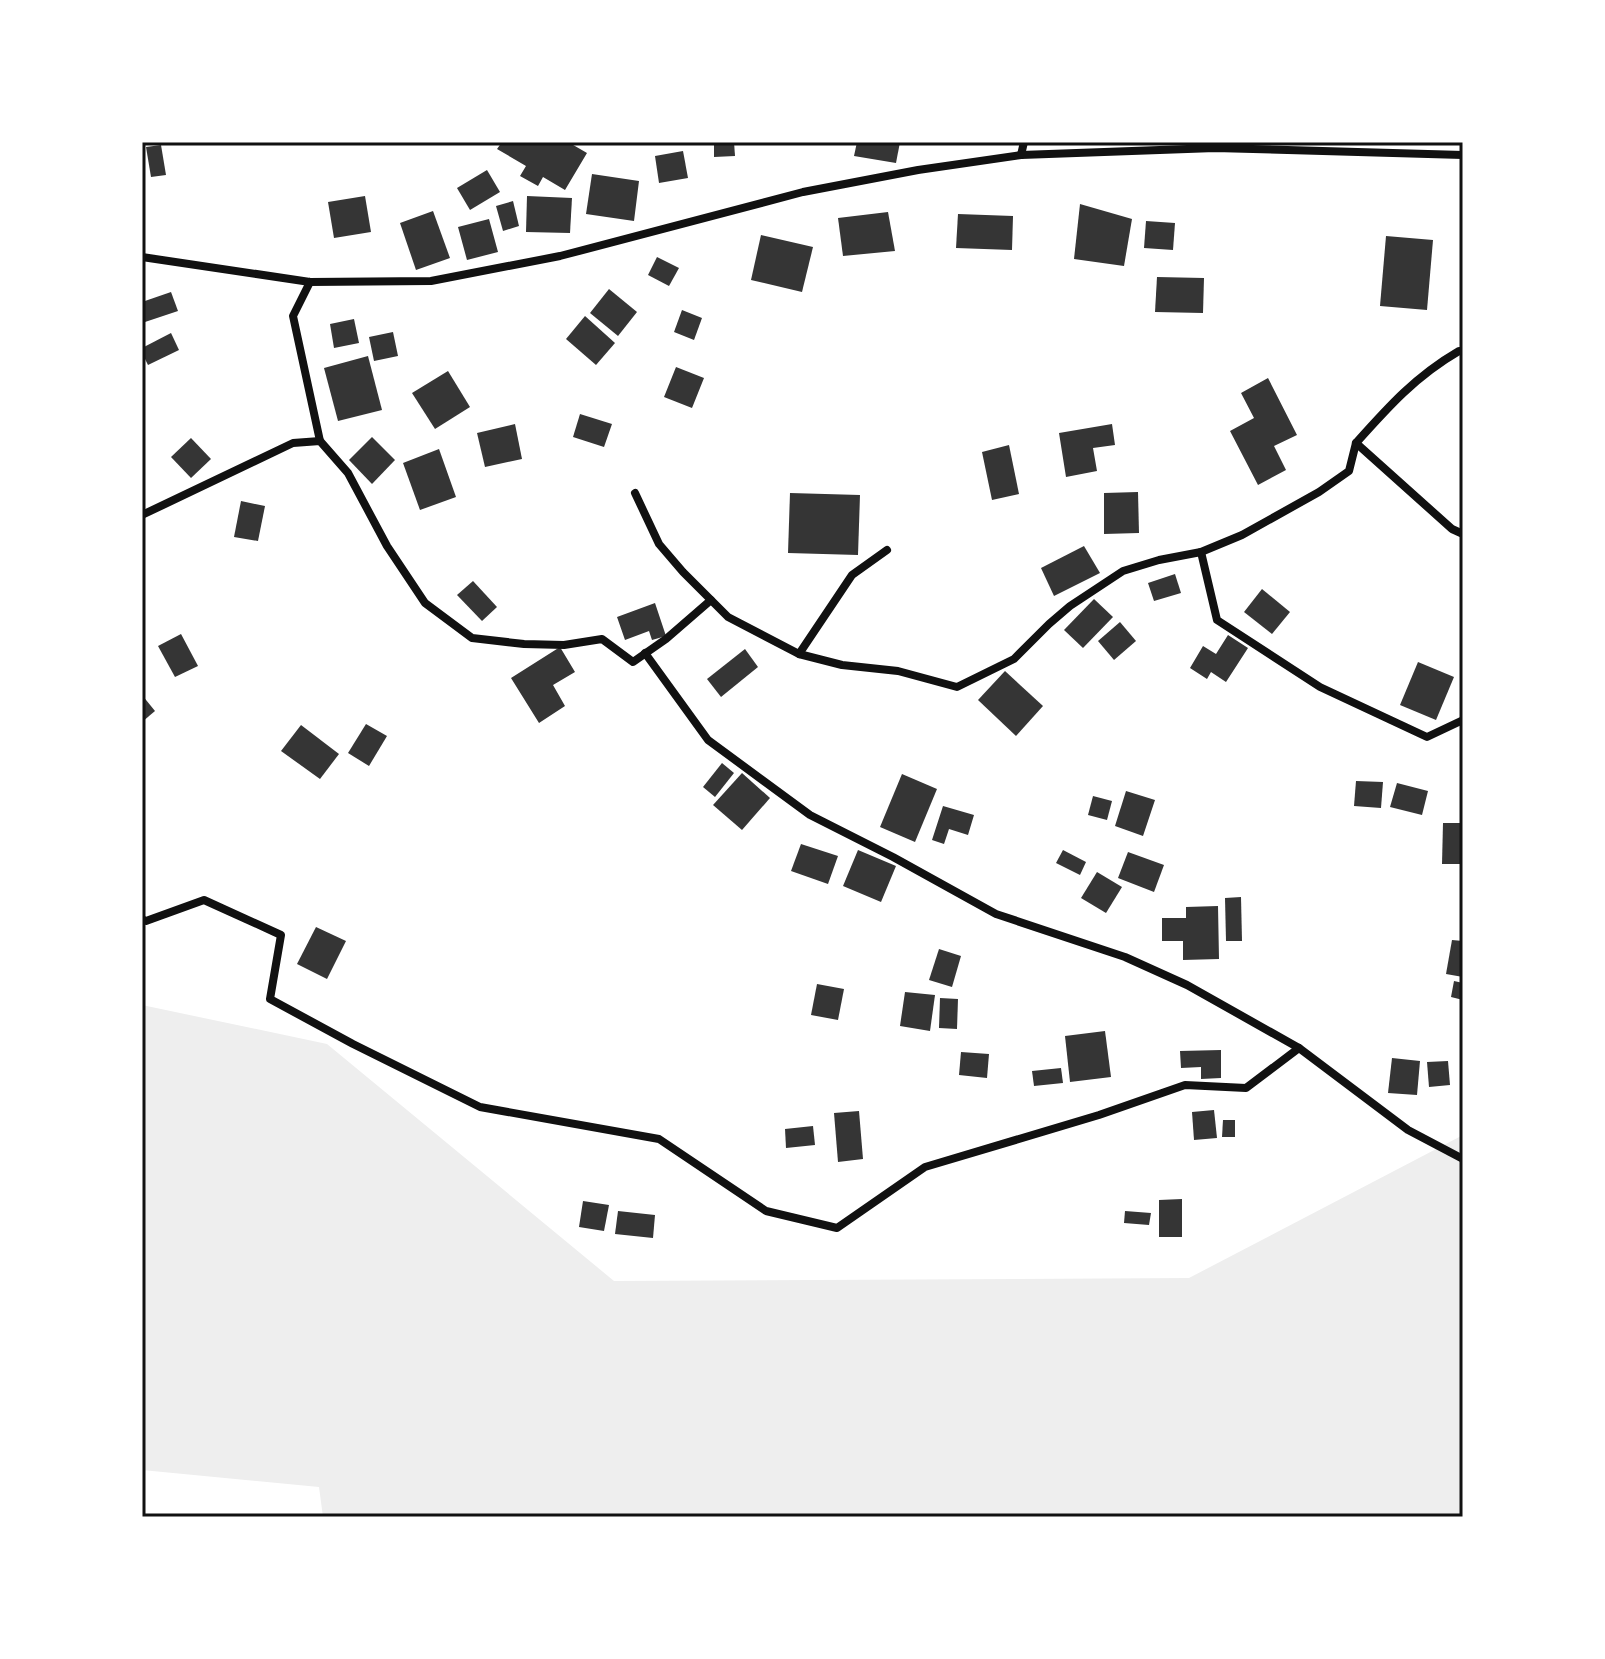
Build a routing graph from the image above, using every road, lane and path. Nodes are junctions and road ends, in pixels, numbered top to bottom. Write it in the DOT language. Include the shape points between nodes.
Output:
graph roads {
  1 [pos="1024,142"];
  2 [pos="1021,155"];
  3 [pos="1463,155"];
  4 [pos="142,257"];
  5 [pos="310,282"];
  6 [pos="1462,349"];
  7 [pos="320,441"];
  8 [pos="1356,443"];
  9 [pos="635,493"];
  10 [pos="142,515"];
  11 [pos="1463,534"];
  12 [pos="887,550"];
  13 [pos="1201,552"];
  14 [pos="711,600"];
  15 [pos="645,653"];
  16 [pos="799,654"];
  17 [pos="1463,720"];
  18 [pos="142,919"];
  19 [pos="1299,1048"];
  20 [pos="1463,1159"];
  1 -- 2 [label="street"];
  2 -- 3 [label="street" via="1215,148"];
  2 -- 5 [label="street" via="803,192 560,256 431,281"];
  4 -- 5 [label="street"];
  5 -- 7 [label="street" via="293,316"];
  6 -- 8 [label="street" via="1433,366"];
  7 -- 10 [label="street" via="293,443"];
  7 -- 15 [label="street" via="348,473 425,603 472,638 564,645 602,639 633,662"];
  8 -- 11 [label="street"];
  8 -- 13 [label="street" via="1349,471 1242,535"];
  9 -- 14 [label="street" via="659,544"];
  12 -- 16 [label="street" via="852,575"];
  13 -- 16 [label="street" via="1123,571 1070,606 1014,659 957,687"];
  13 -- 17 [label="street" via="1217,620 1320,687 1427,737"];
  14 -- 15 [label="street"];
  14 -- 16 [label="street" via="728,617"];
  15 -- 19 [label="street" via="708,740 810,815 996,914 1125,957"];
  18 -- 19 [label="street" via="204,900 281,935 270,999 353,1044 480,1107 659,1139 766,1211 837,1228 925,1167 1185,1085 1246,1088"];
  19 -- 20 [label="street" via="1408,1130"];
}
